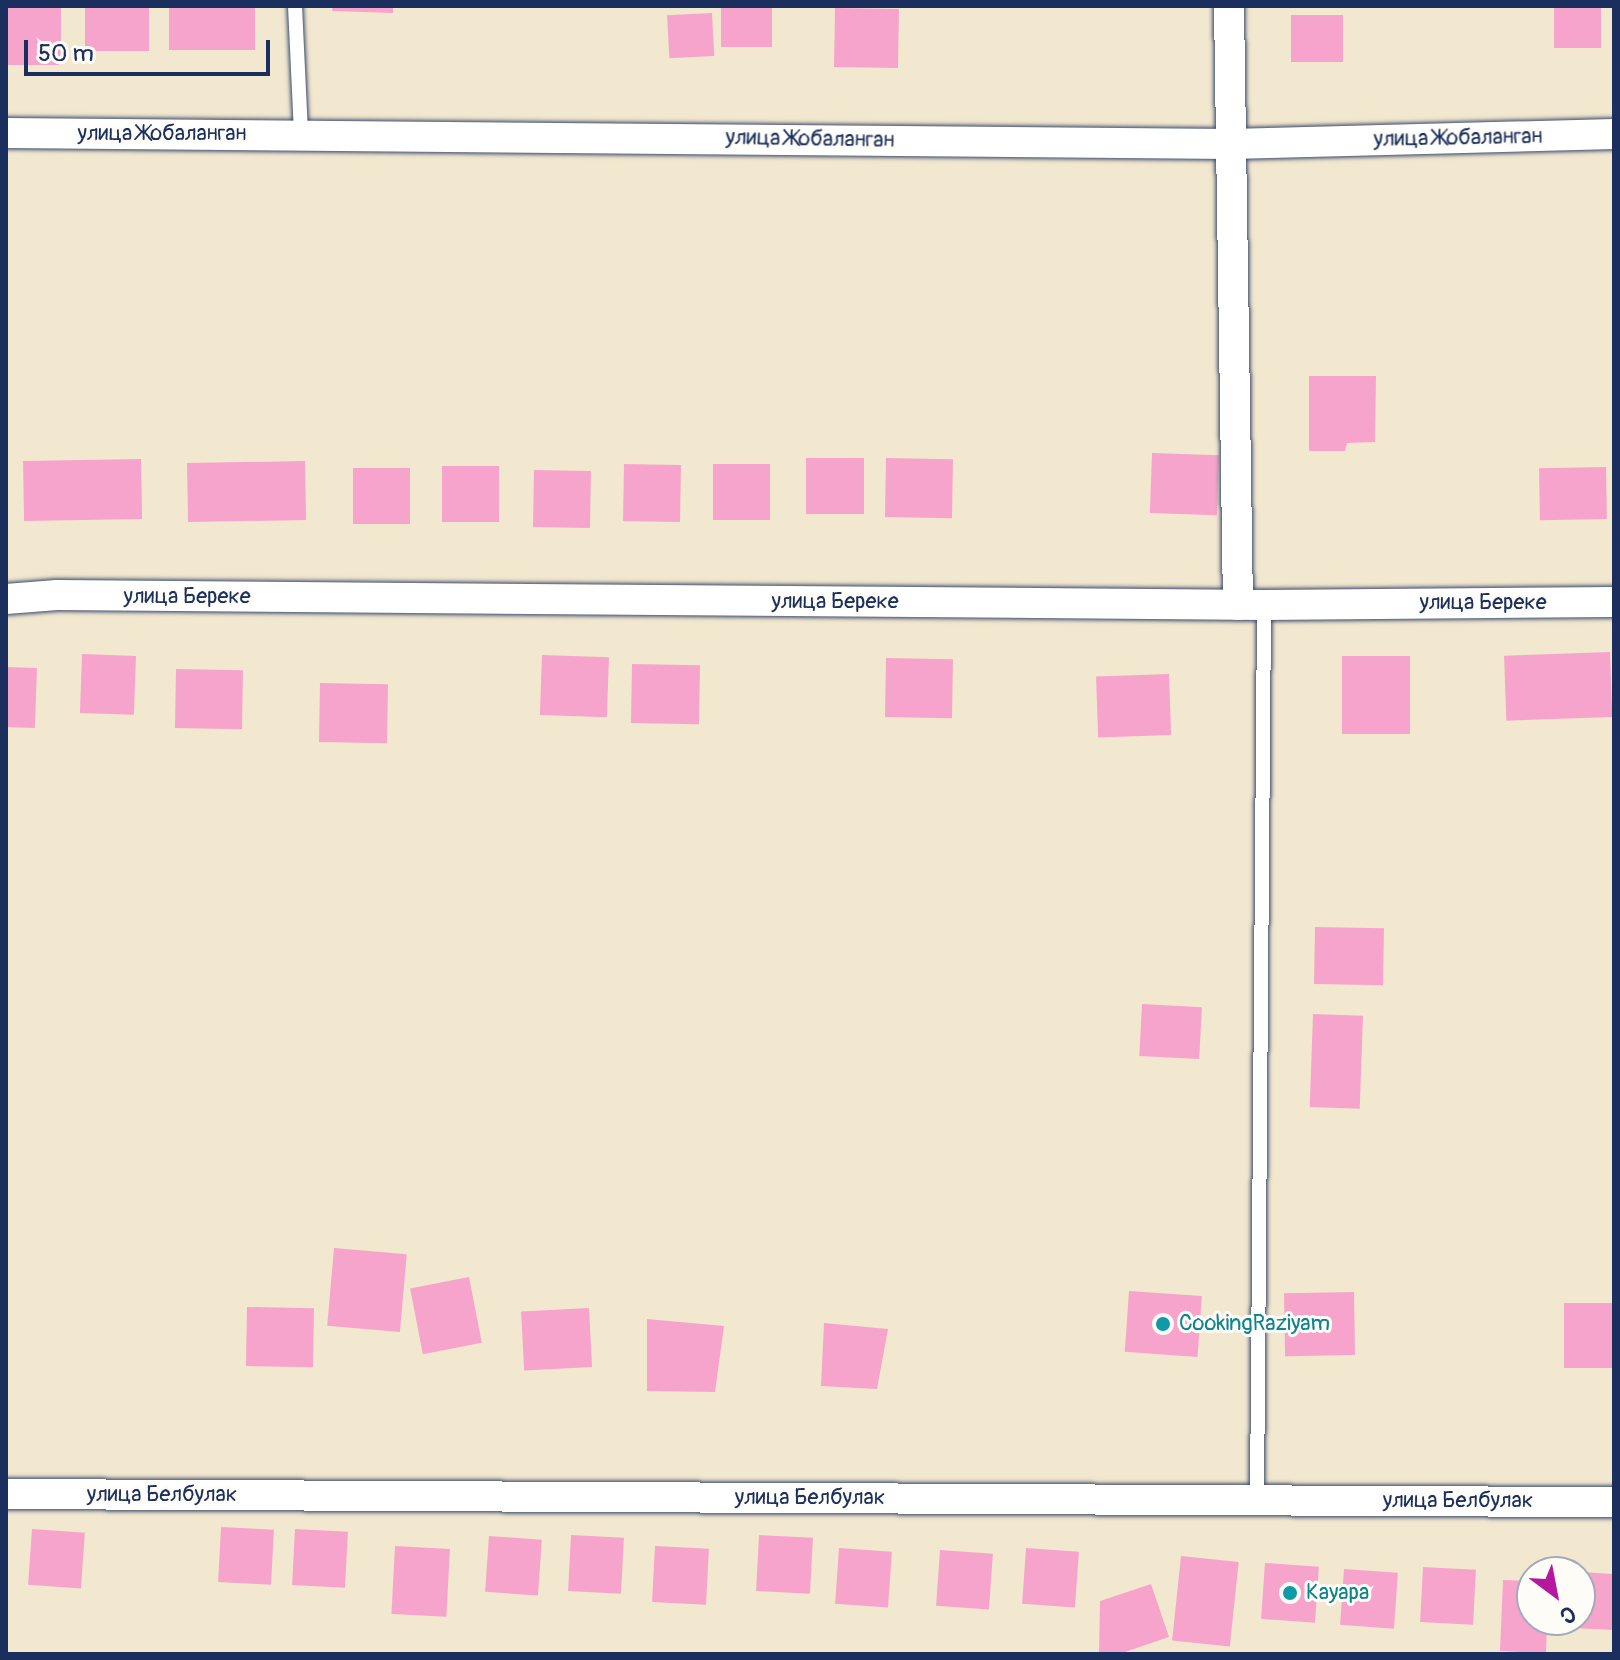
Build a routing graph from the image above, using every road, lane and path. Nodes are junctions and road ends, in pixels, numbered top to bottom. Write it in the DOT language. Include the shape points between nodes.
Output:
graph roads {
  1 [pos="295,6"];
  2 [pos="1229,6"];
  3 [pos="6,133"];
  4 [pos="301,134"];
  5 [pos="1614,134"];
  6 [pos="1231,144"];
  7 [pos="6,599"];
  8 [pos="1614,602"];
  9 [pos="1251,605"];
  10 [pos="6,1494"];
  11 [pos="1257,1500"];
  12 [pos="1614,1502"];
  1 -- 4 [label="lane"];
  2 -- 6 [label="street"];
  3 -- 4 [label="street, улица Жобаланган"];
  4 -- 6 [label="street, улица Жобаланган"];
  5 -- 6 [label="street, улица Жобаланган"];
  6 -- 9 [label="street"];
  7 -- 9 [label="street, улица Береке" via="57,595"];
  8 -- 9 [label="street, улица Береке"];
  9 -- 11 [label="lane"];
  10 -- 11 [label="street, улица Белбулак"];
  11 -- 12 [label="street, улица Белбулак"];
}
